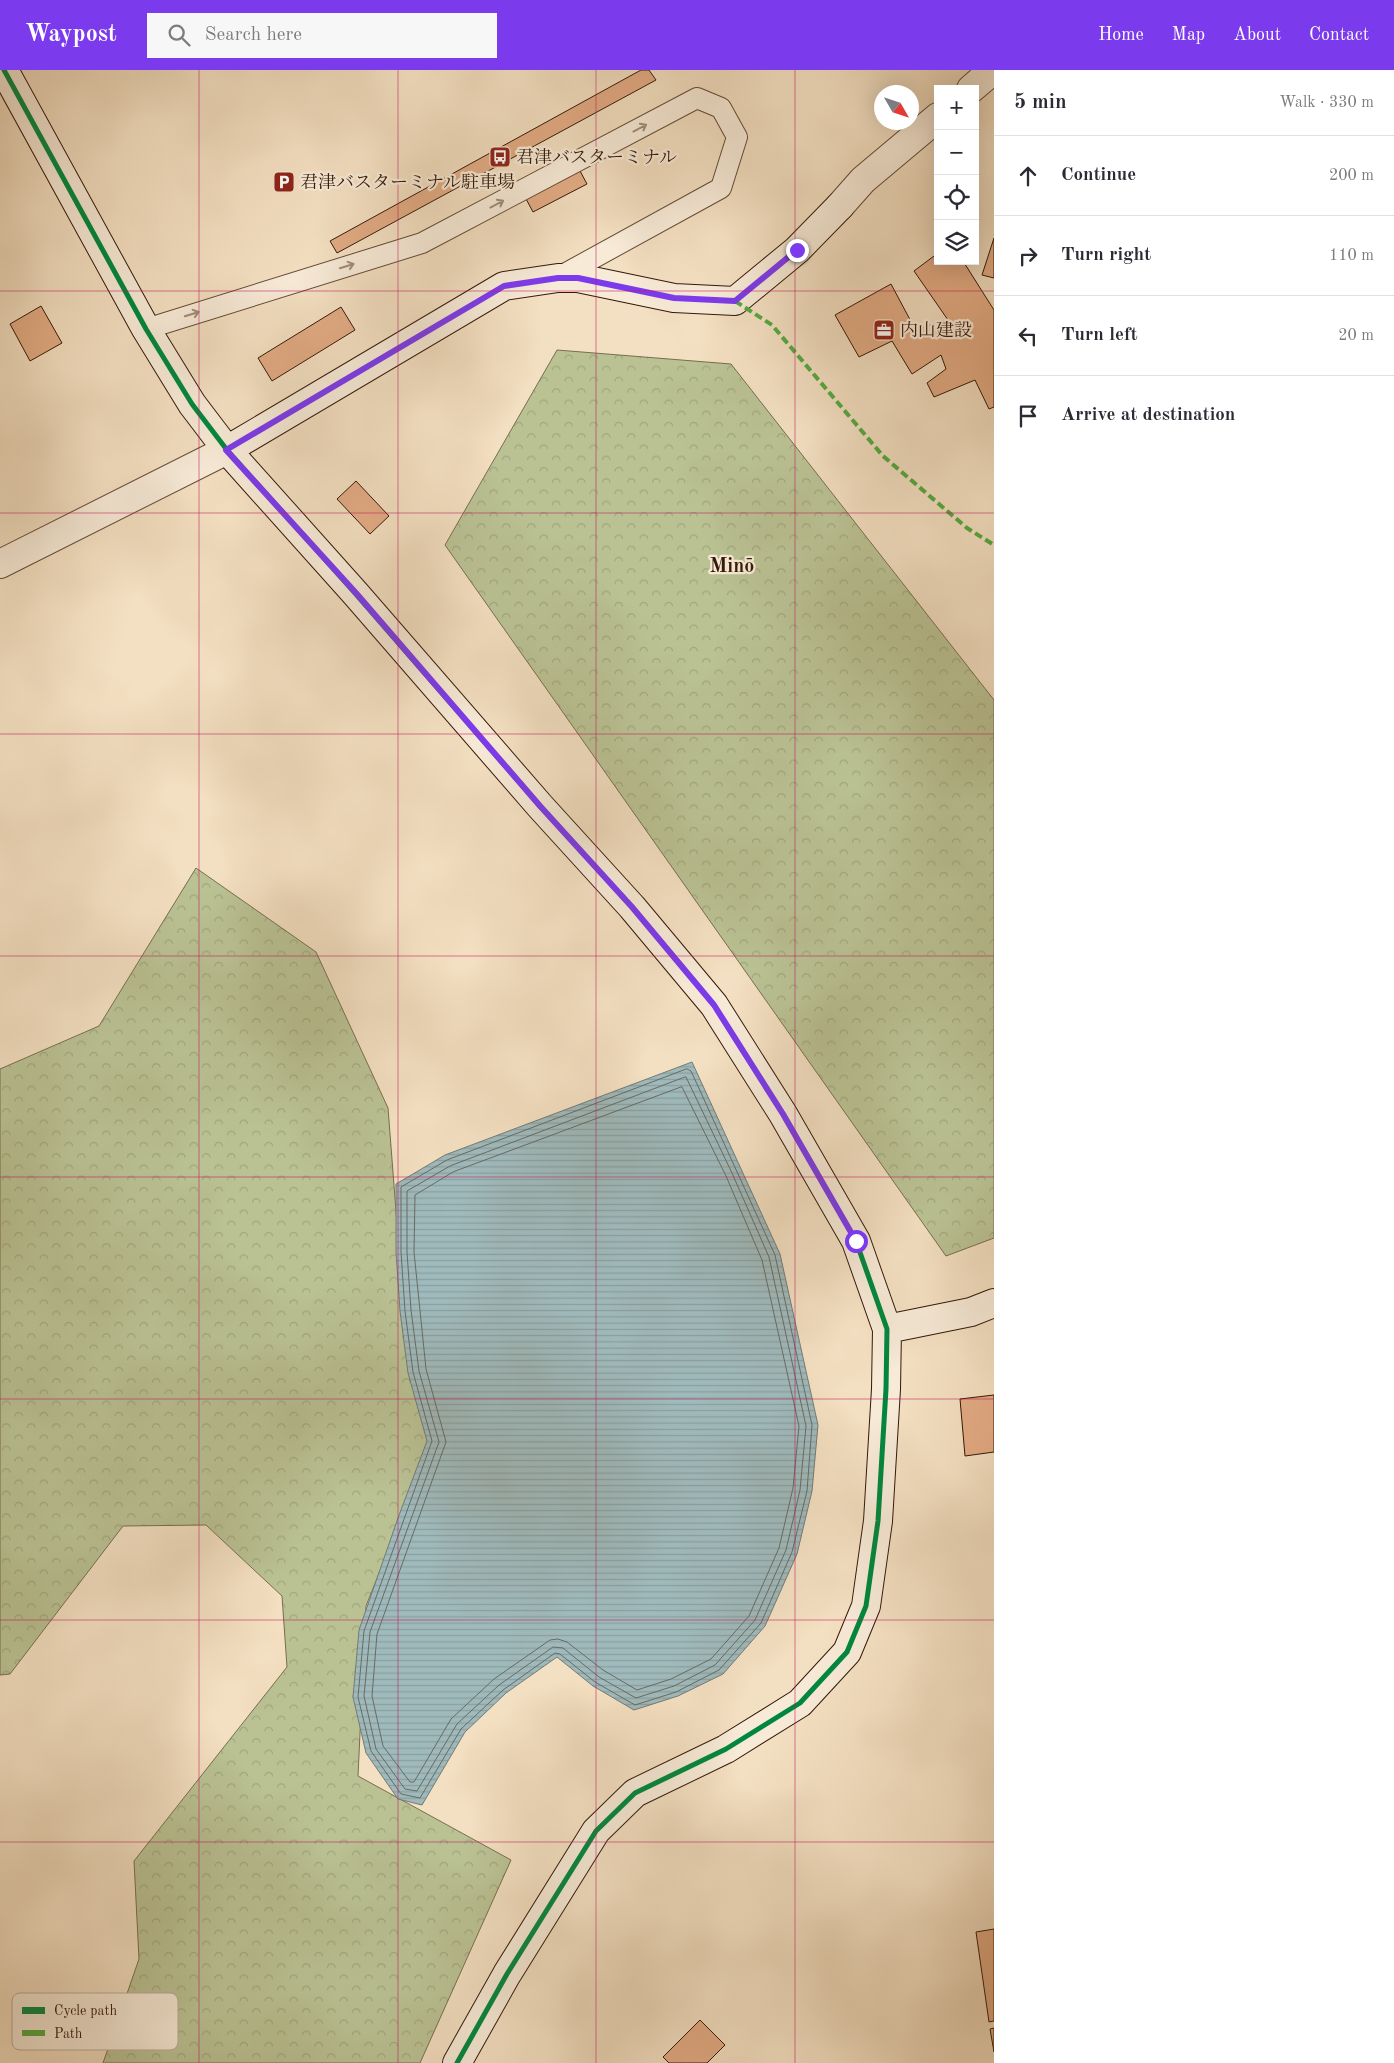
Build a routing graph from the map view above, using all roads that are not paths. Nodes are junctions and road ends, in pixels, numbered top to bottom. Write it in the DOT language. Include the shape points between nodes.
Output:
graph roads {
  1 [pos="4,70"];
  2 [pos="993,70"];
  3 [pos="976,85"];
  4 [pos="934,120"];
  5 [pos="558,278"];
  6 [pos="146,329"];
  7 [pos="226,450"];
  8 [pos="0,564"];
  9 [pos="994,1303"];
  10 [pos="887,1329"];
  11 [pos="456,2063"];
  1 -- 6 [label="street"];
  2 -- 3 [label="street"];
  4 -- 5 [label="street" via="863,180 797,250 735,301 674,298 578,278"];
  6 -- 5 [label="lane, one-way" via="422,243 697,98 721,108 737,137 721,188"];
  5 -- 7 [label="street" via="504,286"];
  6 -- 7 [label="street" via="192,404"];
  7 -- 8 [label="street"];
  7 -- 10 [label="street" via="356,593 714,1005 783,1114 856,1241"];
  9 -- 10 [label="street" via="971,1312"];
  10 -- 11 [label="street" via="878,1521 866,1606 847,1652 800,1703 726,1749 635,1793 596,1831"];
}
